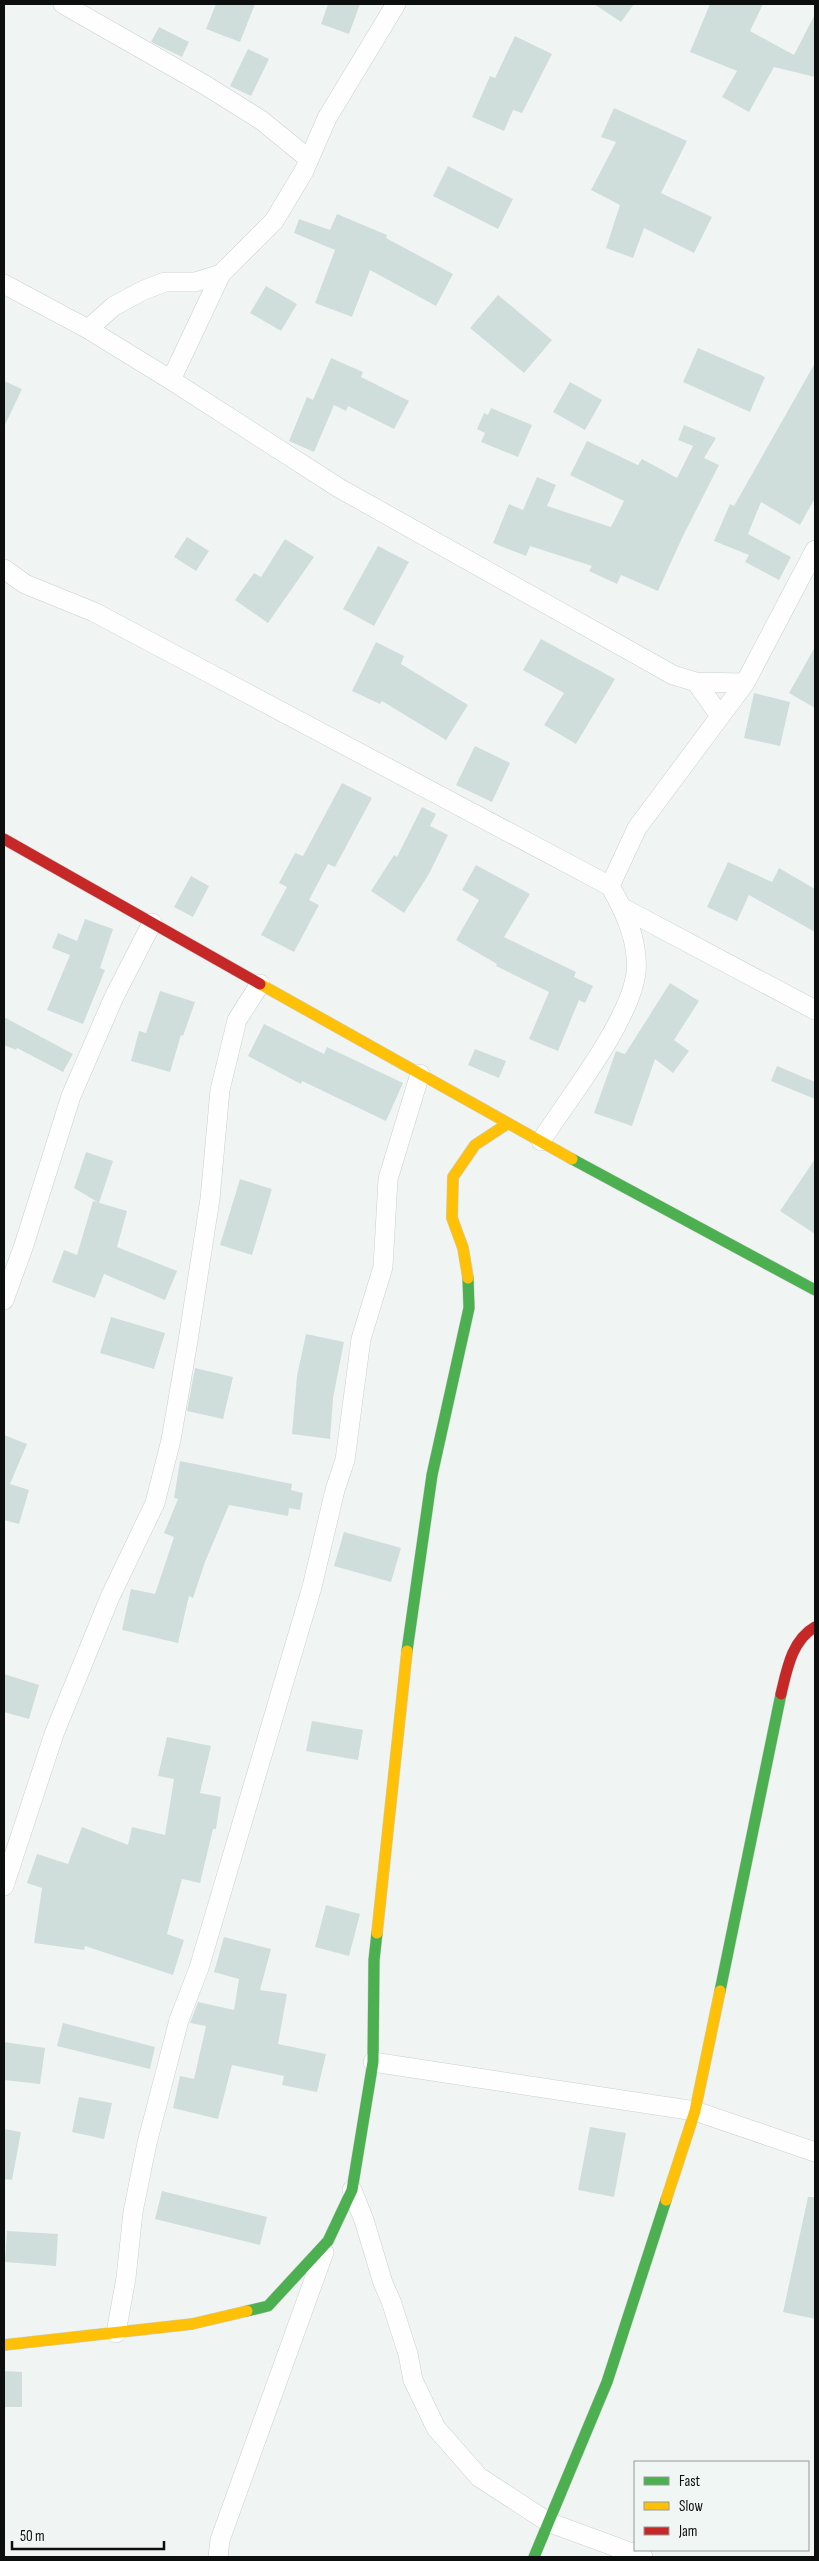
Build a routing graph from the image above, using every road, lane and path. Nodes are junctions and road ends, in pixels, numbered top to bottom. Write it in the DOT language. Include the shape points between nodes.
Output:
graph roads {
  1 [pos="62,4"];
  2 [pos="396,4"];
  3 [pos="309,159"];
  4 [pos="221,274"];
  5 [pos="4,284"];
  6 [pos="88,329"];
  7 [pos="171,380"];
  8 [pos="815,550"];
  9 [pos="4,569"];
  10 [pos="696,682"];
  11 [pos="745,682"];
  12 [pos="720,716"];
  13 [pos="4,839"];
  14 [pos="610,886"];
  15 [pos="623,908"];
  16 [pos="152,923"];
  17 [pos="260,984"];
  18 [pos="815,1010"];
  19 [pos="420,1074"];
  20 [pos="507,1124"];
  21 [pos="541,1141"];
  22 [pos="815,1290"];
  23 [pos="4,1300"];
  24 [pos="815,1627"];
  25 [pos="4,1886"];
  26 [pos="373,2062"];
  27 [pos="695,2111"];
  28 [pos="815,2152"];
  29 [pos="352,2190"];
  30 [pos="328,2241"];
  31 [pos="268,2306"];
  32 [pos="299,2318"];
  33 [pos="116,2333"];
  34 [pos="4,2346"];
  35 [pos="548,2522"];
  36 [pos="218,2557"];
  37 [pos="534,2557"];
  38 [pos="643,2557"];
  1 -- 3 [label="street" via="262,120"];
  2 -- 3 [label="street" via="326,118"];
  3 -- 4 [label="street" via="274,221"];
  4 -- 6 [label="street" via="195,282 165,282 114,306"];
  4 -- 7 [label="street"];
  5 -- 6 [label="street"];
  6 -- 7 [label="street"];
  7 -- 10 [label="street" via="339,488 673,675"];
  8 -- 11 [label="street"];
  9 -- 14 [label="street" via="25,584 94,612"];
  10 -- 11 [label="street"];
  10 -- 12 [label="street"];
  11 -- 12 [label="street"];
  12 -- 14 [label="street" via="637,828"];
  13 -- 16 [label="street"];
  14 -- 15 [label="street"];
  15 -- 18 [label="street"];
  15 -- 21 [label="street" via="633,939 636,973 621,1019"];
  16 -- 17 [label="street"];
  16 -- 23 [label="street" via="114,996 71,1096"];
  17 -- 19 [label="street"];
  17 -- 25 [label="street" via="236,1020 220,1090 210,1199 190,1327 171,1440 155,1503 110,1598 54,1734"];
  19 -- 20 [label="street"];
  19 -- 33 [label="street" via="388,1179 383,1267 361,1339 345,1460 312,1587 199,1968 180,2020 147,2143 133,2212"];
  20 -- 21 [label="street"];
  20 -- 26 [label="street" via="475,1145 453,1176 452,1218 463,1248 469,1308 432,1475 404,1675 374,1960"];
  21 -- 22 [label="street"];
  24 -- 27 [label="street" via="807,1630 792,1650 784,1681"];
  26 -- 27 [label="street"];
  26 -- 29 [label="street"];
  27 -- 28 [label="street"];
  27 -- 35 [label="street" via="607,2382"];
  29 -- 30 [label="street"];
  29 -- 35 [label="street" via="391,2301 413,2380 436,2428 479,2477"];
  30 -- 31 [label="street"];
  30 -- 32 [label="street"];
  31 -- 32 [label="street"];
  31 -- 33 [label="street" via="192,2324"];
  32 -- 36 [label="street" via="220,2540"];
  33 -- 34 [label="street"];
  35 -- 37 [label="street"];
  35 -- 38 [label="street"];
}
